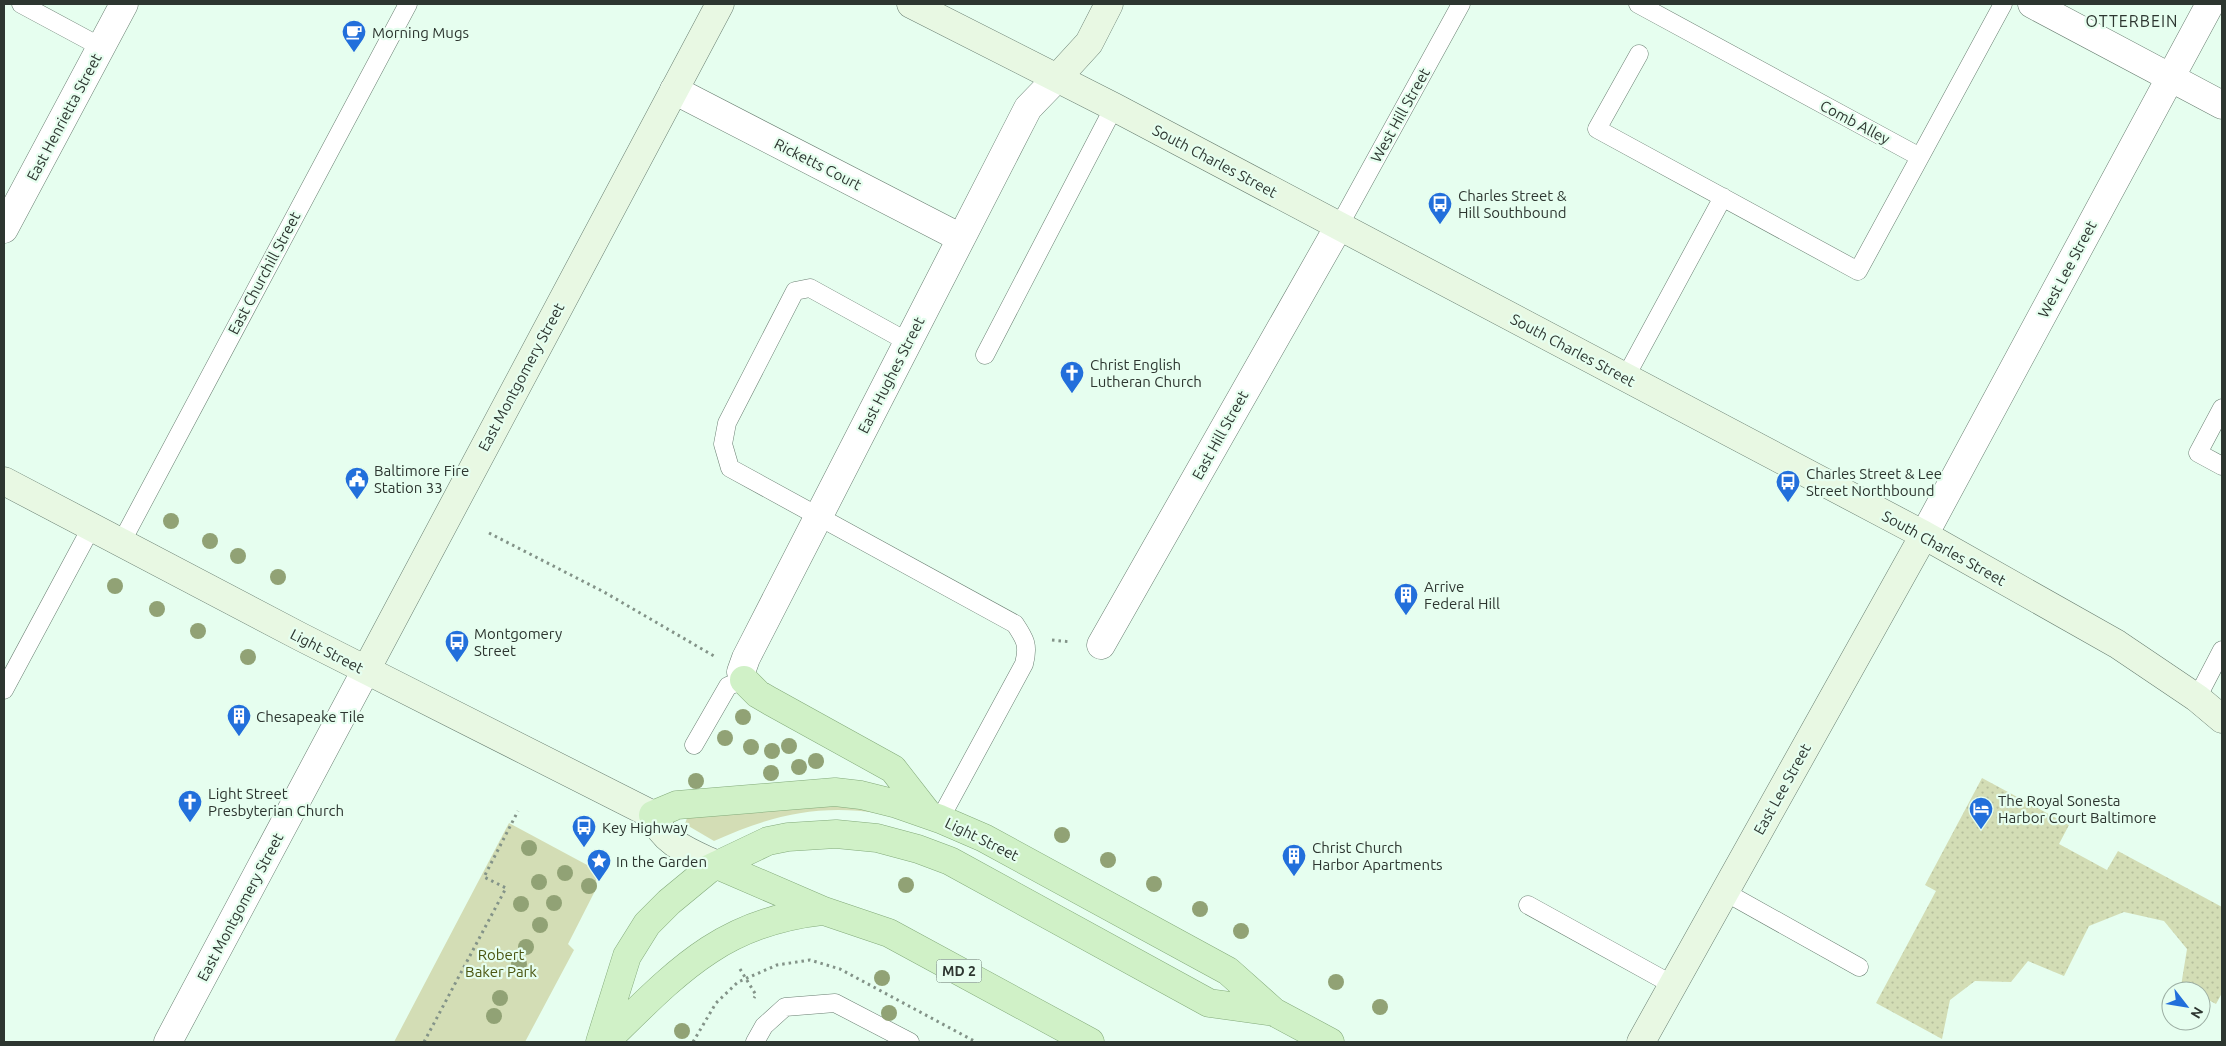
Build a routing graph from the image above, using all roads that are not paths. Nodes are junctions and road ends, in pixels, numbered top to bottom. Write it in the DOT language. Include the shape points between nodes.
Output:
graph roads {
  1 [pos="21,4"];
  2 [pos="124,4"];
  3 [pos="408,4"];
  4 [pos="720,4"];
  5 [pos="911,4"];
  6 [pos="1110,4"];
  7 [pos="1461,4"];
  8 [pos="1638,4"];
  9 [pos="2003,4"];
  10 [pos="2032,4"];
  11 [pos="2210,4"];
  12 [pos="101,47"];
  13 [pos="1639,54"];
  14 [pos="2170,77"];
  15 [pos="1057,78"];
  16 [pos="674,90"];
  17 [pos="2222,105"];
  18 [pos="1114,107"];
  19 [pos="1920,157"];
  20 [pos="1723,198"];
  21 [pos="1338,226"];
  22 [pos="4,230"];
  23 [pos="961,238"];
  24 [pos="908,342"];
  25 [pos="985,355"];
  26 [pos="1625,378"];
  27 [pos="2222,408"];
  28 [pos="2222,466"];
  29 [pos="4,481"];
  30 [pos="818,516"];
  31 [pos="91,528"];
  32 [pos="1924,535"];
  33 [pos="121,543"];
  34 [pos="1102,645"];
  35 [pos="2222,650"];
  36 [pos="366,670"];
  37 [pos="744,680"];
  38 [pos="4,690"];
  39 [pos="2197,698"];
  40 [pos="2222,719"];
  41 [pos="694,745"];
  42 [pos="653,815"];
  43 [pos="934,816"];
  44 [pos="718,865"];
  45 [pos="1725,892"];
  46 [pos="1528,905"];
  47 [pos="824,911"];
  48 [pos="1859,967"];
  49 [pos="1673,985"];
  50 [pos="1274,1012"];
  51 [pos="168,1042"];
  52 [pos="600,1042"];
  53 [pos="605,1042"];
  54 [pos="755,1042"];
  55 [pos="910,1042"];
  56 [pos="1090,1042"];
  57 [pos="1330,1042"];
  58 [pos="1641,1042"];
  1 -- 12 [label="lane"];
  2 -- 12 [label="street, East Henrietta Street"];
  3 -- 33 [label="lane, East Churchill Street"];
  4 -- 16 [label="main road, East Montgomery Street"];
  5 -- 15 [label="main road, South Charles Street"];
  6 -- 15 [label="main road" via="1089,43"];
  7 -- 21 [label="lane, West Hill Street"];
  8 -- 19 [label="lane, Comb Alley"];
  9 -- 19 [label="lane"];
  10 -- 14 [label="street"];
  11 -- 14 [label="street, West Lee Street"];
  12 -- 22 [label="street, East Henrietta Street"];
  13 -- 20 [label="lane" via="1596,129"];
  14 -- 17 [label="street"];
  14 -- 32 [label="street, West Lee Street"];
  15 -- 18 [label="main road, South Charles Street"];
  15 -- 23 [label="street, East Hughes Street" via="1028,108"];
  16 -- 23 [label="street, Ricketts Court"];
  16 -- 36 [label="main road, East Montgomery Street"];
  18 -- 21 [label="main road, South Charles Street"];
  18 -- 25 [label="lane"];
  19 -- 20 [label="lane" via="1858,271"];
  20 -- 26 [label="lane"];
  21 -- 26 [label="main road, South Charles Street"];
  21 -- 34 [label="street, East Hill Street"];
  23 -- 24 [label="street, East Hughes Street"];
  24 -- 30 [label="street, East Hughes Street"];
  24 -- 30 [label="lane" via="810,288 795,292 731,415 724,444 730,468"];
  26 -- 32 [label="main road, South Charles Street"];
  27 -- 28 [label="lane" via="2198,453"];
  29 -- 31 [label="main road, Light Street"];
  30 -- 37 [label="street, East Hughes Street" via="746,658 741,672"];
  30 -- 43 [label="lane" via="1015,624 1024,638 1027,651 1024,664"];
  31 -- 33 [label="main road, Light Street"];
  31 -- 38 [label="lane"];
  32 -- 39 [label="main road, South Charles Street" via="2117,644"];
  32 -- 45 [label="main road, East Lee Street"];
  33 -- 36 [label="main road, Light Street"];
  35 -- 39 [label="lane"];
  36 -- 42 [label="main road, Light Street"];
  36 -- 51 [label="street, East Montgomery Street"];
  37 -- 41 [label="lane" via="728,686"];
  37 -- 43 [label="main road" via="770,702 893,769"];
  39 -- 40 [label="main road, South Charles Street"];
  42 -- 43 [label="main road, Light Street" via="677,805 835,792 861,795"];
  42 -- 44 [label="main road, MD 2" via="658,829 678,846"];
  43 -- 50 [label="main road, Light Street" via="984,838 1228,972"];
  44 -- 47 [label="main road, MD 2"];
  44 -- 50 [label="main road, Light Street" via="760,844 788,837 836,834 877,838 950,861 1208,1003"];
  44 -- 52 [label="main road" via="689,884 647,924 627,956"];
  45 -- 48 [label="lane"];
  45 -- 49 [label="main road, East Lee Street"];
  46 -- 49 [label="lane"];
  47 -- 53 [label="main road" via="794,914 753,926 707,950"];
  47 -- 56 [label="main road, MD 2" via="889,933"];
  49 -- 58 [label="main road, East Lee Street"];
  50 -- 57 [label="main road, Light Street"];
  54 -- 55 [label="lane" via="764,1026 785,1007 835,1003"];
}
